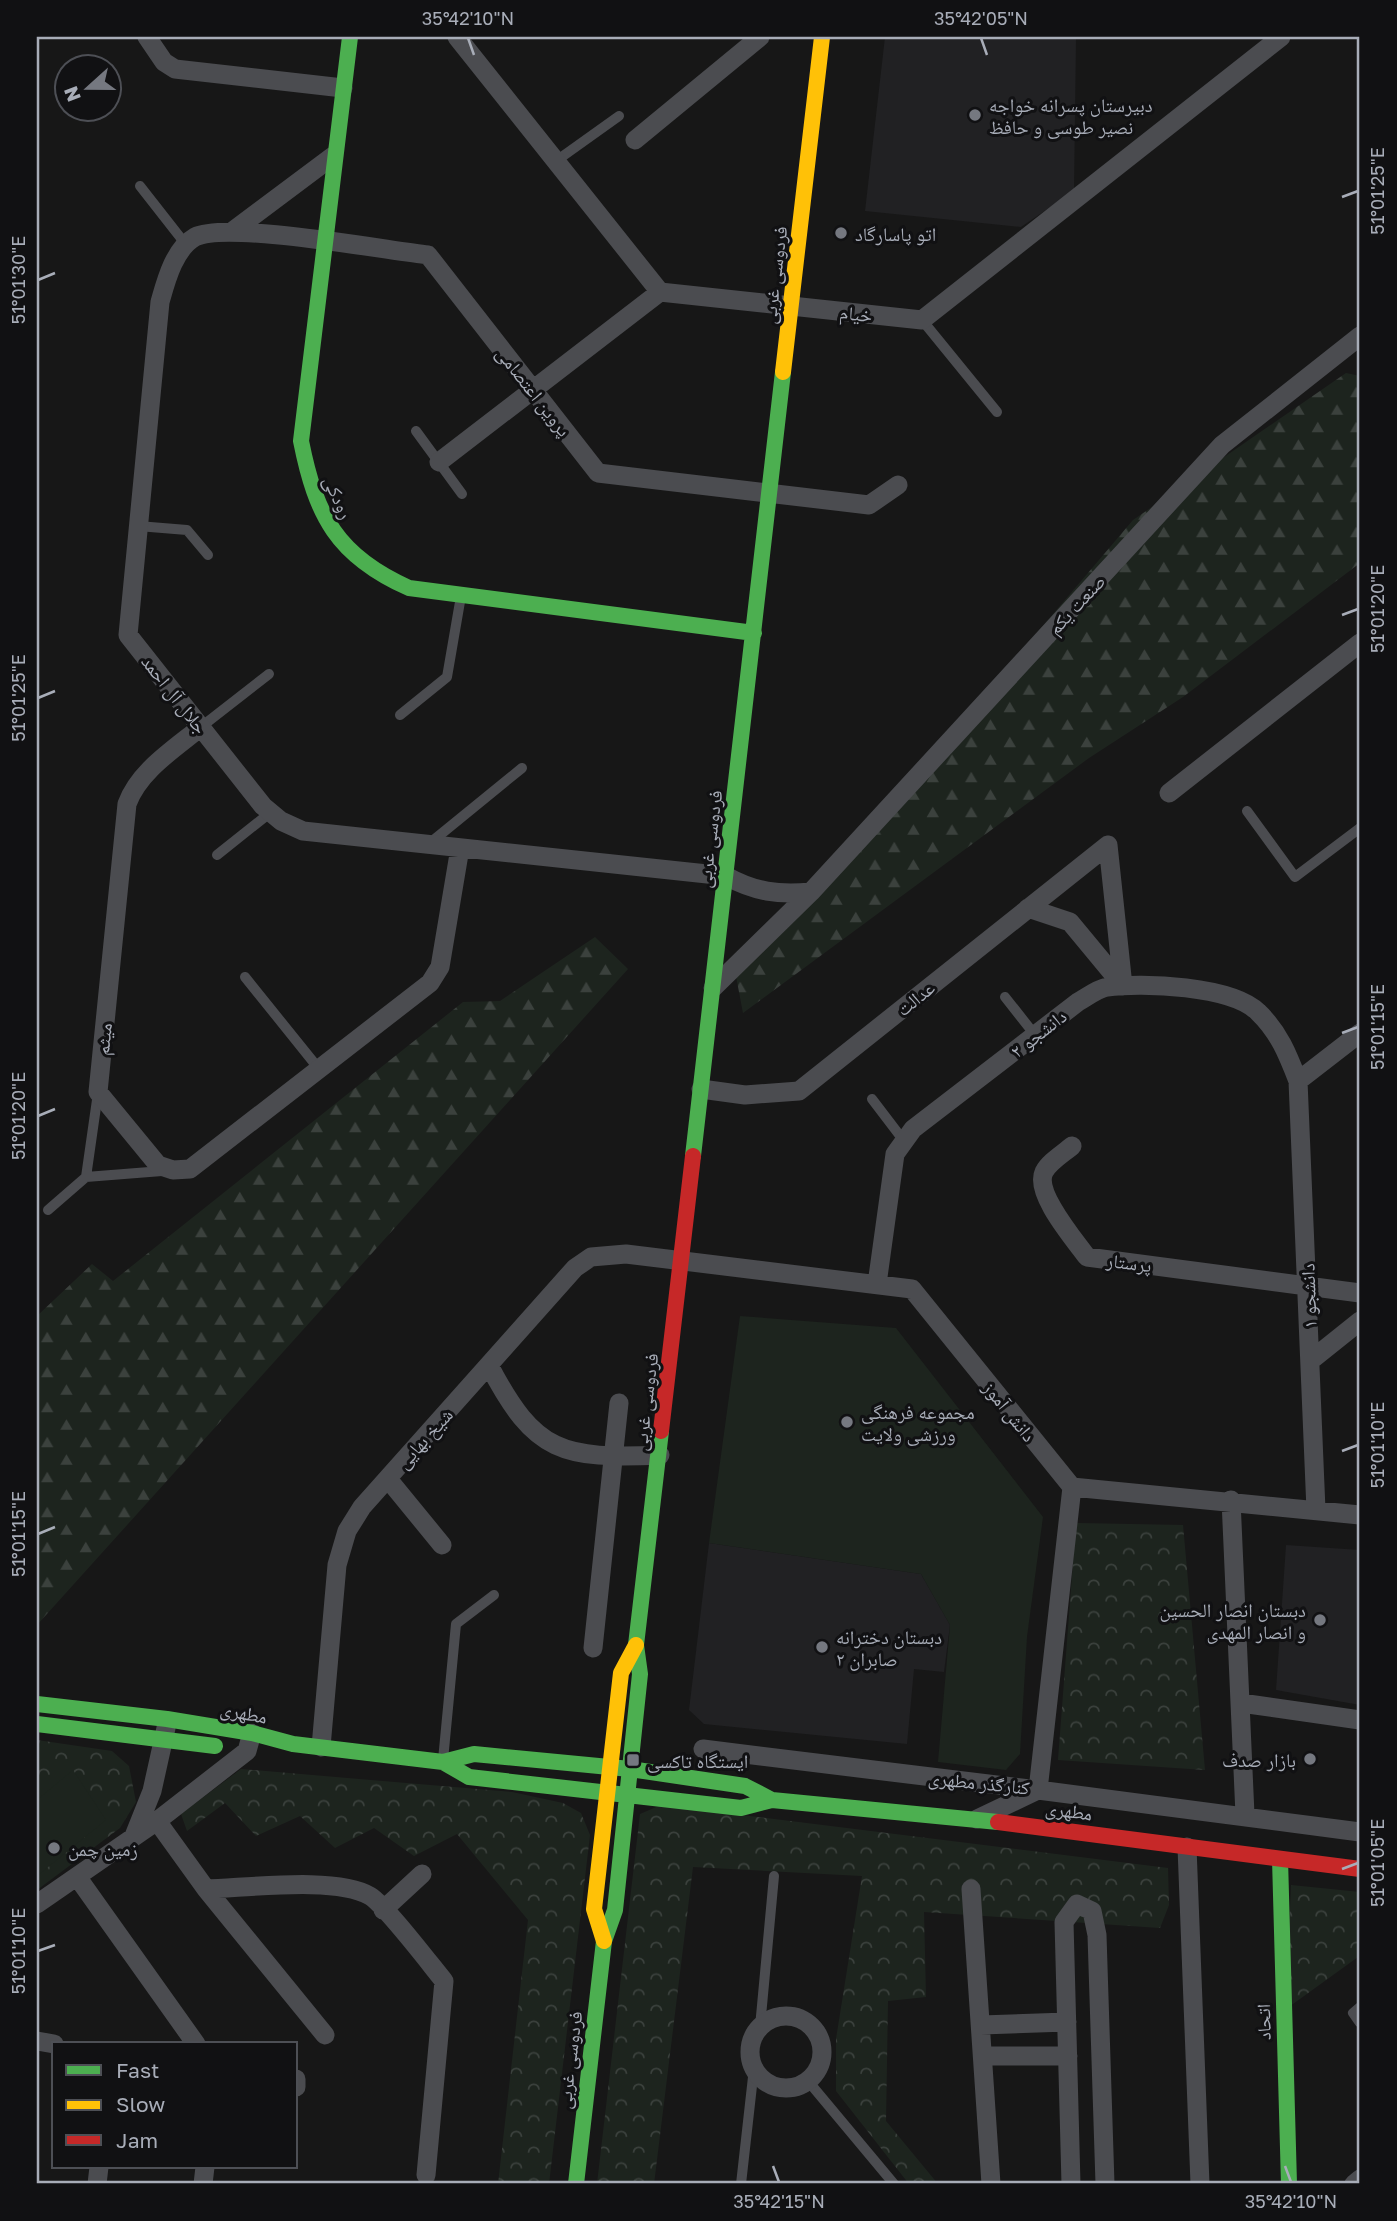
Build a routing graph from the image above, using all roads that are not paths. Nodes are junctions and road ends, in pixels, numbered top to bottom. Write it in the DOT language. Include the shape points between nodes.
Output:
graph roads {
  1 [pos="147,37"];
  2 [pos="349,37"];
  3 [pos="457,37"];
  4 [pos="761,37"];
  5 [pos="822,37"];
  6 [pos="1281,37"];
  7 [pos="343,88"];
  8 [pos="619,116"];
  9 [pos="635,140"];
  10 [pos="333,156"];
  11 [pos="556,161"];
  12 [pos="140,186"];
  13 [pos="234,230"];
  14 [pos="325,242"];
  15 [pos="187,246"];
  16 [pos="660,292"];
  17 [pos="791,306"];
  18 [pos="922,320"];
  19 [pos="1360,336"];
  20 [pos="534,391"];
  21 [pos="997,412"];
  22 [pos="415,431"];
  23 [pos="439,462"];
  24 [pos="898,485"];
  25 [pos="462,494"];
  26 [pos="770,494"];
  27 [pos="138,526"];
  28 [pos="208,555"];
  29 [pos="461,595"];
  30 [pos="754,633"];
  31 [pos="1360,643"];
  32 [pos="269,674"];
  33 [pos="400,715"];
  34 [pos="201,727"];
  35 [pos="522,768"];
  36 [pos="1169,793"];
  37 [pos="1247,811"];
  38 [pos="272,812"];
  39 [pos="1360,828"];
  40 [pos="429,844"];
  41 [pos="460,848"];
  42 [pos="217,856"];
  43 [pos="726,876"];
  44 [pos="811,892"];
  45 [pos="1028,908"];
  46 [pos="245,977"];
  47 [pos="1123,986"];
  48 [pos="713,988"];
  49 [pos="1005,997"];
  50 [pos="1360,1033"];
  51 [pos="1035,1035"];
  52 [pos="319,1069"];
  53 [pos="1298,1081"];
  54 [pos="701,1089"];
  55 [pos="98,1092"];
  56 [pos="872,1098"];
  57 [pos="904,1141"];
  58 [pos="1072,1146"];
  59 [pos="173,1170"];
  60 [pos="86,1177"];
  61 [pos="48,1210"];
  62 [pos="682,1260"];
  63 [pos="877,1284"];
  64 [pos="1308,1285"];
  65 [pos="1360,1293"];
  66 [pos="1360,1321"];
  67 [pos="1310,1361"];
  68 [pos="489,1365"];
  69 [pos="619,1403"];
  70 [pos="660,1455"];
  71 [pos="611,1457"];
  72 [pos="388,1479"];
  73 [pos="1072,1487"];
  74 [pos="1231,1500"];
  75 [pos="1315,1510"];
  76 [pos="1360,1515"];
  77 [pos="442,1545"];
  78 [pos="494,1595"];
  79 [pos="636,1645"];
  80 [pos="593,1648"];
  81 [pos="1241,1703"];
  82 [pos="37,1704"];
  83 [pos="1360,1720"];
  84 [pos="37,1724"];
  85 [pos="165,1728"];
  86 [pos="249,1742"];
  87 [pos="321,1747"];
  88 [pos="703,1749"];
  89 [pos="443,1762"];
  90 [pos="611,1768"];
  91 [pos="631,1769"];
  92 [pos="1038,1790"];
  93 [pos="608,1792"];
  94 [pos="628,1794"];
  95 [pos="772,1800"];
  96 [pos="1245,1815"];
  97 [pos="977,1819"];
  98 [pos="157,1821"];
  99 [pos="1360,1832"];
  100 [pos="134,1837"];
  101 [pos="1187,1847"];
  102 [pos="1280,1859"];
  103 [pos="1360,1869"];
  104 [pos="422,1874"];
  105 [pos="774,1876"];
  106 [pos="78,1878"];
  107 [pos="206,1889"];
  108 [pos="971,1889"];
  109 [pos="37,1904"];
  110 [pos="383,1910"];
  111 [pos="604,1941"];
  112 [pos="1360,2007"];
  113 [pos="1067,2022"];
  114 [pos="1360,2022"];
  115 [pos="981,2025"];
  116 [pos="760,2027"];
  117 [pos="325,2035"];
  118 [pos="195,2042"];
  119 [pos="983,2056"];
  120 [pos="1068,2056"];
  121 [pos="754,2068"];
  122 [pos="808,2081"];
  123 [pos="426,2175"];
  124 [pos="1360,2179"];
  125 [pos="576,2184"];
  126 [pos="740,2184"];
  127 [pos="894,2184"];
  128 [pos="992,2184"];
  129 [pos="1070,2184"];
  130 [pos="1105,2184"];
  131 [pos="1200,2184"];
  132 [pos="1289,2184"];
  133 [pos="1354,2184"];
  1 -- 7 [label="street" via="164,62 175,69"];
  2 -- 7 [label="main road, رودکی"];
  3 -- 11 [label="street"];
  4 -- 9 [label="street"];
  5 -- 17 [label="main road, فردوسی غربی"];
  6 -- 18 [label="street"];
  7 -- 10 [label="main road, رودکی"];
  8 -- 11 [label="lane"];
  10 -- 13 [label="street"];
  10 -- 14 [label="main road, رودکی"];
  11 -- 16 [label="street"];
  12 -- 15 [label="lane"];
  13 -- 14 [label="street"];
  13 -- 15 [label="street" via="195,237"];
  14 -- 20 [label="street, پروین اعتصامی" via="428,256"];
  14 -- 29 [label="main road, رودکی" via="301,440 306,476 318,510 337,540 360,564 384,579 409,588"];
  15 -- 27 [label="street, جلال آل احمد" via="167,278 160,302"];
  16 -- 17 [label="street, خیام"];
  16 -- 20 [label="street"];
  17 -- 18 [label="street, خیام"];
  17 -- 26 [label="main road, فردوسی غربی"];
  18 -- 21 [label="lane"];
  19 -- 44 [label="street, صنعت یکم" via="1222,445"];
  20 -- 23 [label="street"];
  20 -- 26 [label="street, پروین اعتصامی" via="598,473"];
  22 -- 23 [label="lane"];
  23 -- 25 [label="lane"];
  24 -- 26 [label="street, پروین اعتصامی" via="869,505"];
  26 -- 30 [label="main road, فردوسی غربی"];
  27 -- 28 [label="lane" via="187,530"];
  27 -- 34 [label="street, جلال آل احمد" via="128,635"];
  29 -- 30 [label="main road, رودکی"];
  29 -- 33 [label="lane" via="447,677"];
  30 -- 43 [label="main road, فردوسی غربی"];
  31 -- 36 [label="street"];
  32 -- 34 [label="lane"];
  34 -- 38 [label="street, جلال آل احمد"];
  34 -- 55 [label="street, میثم" via="143,776 127,804"];
  35 -- 40 [label="lane"];
  37 -- 39 [label="lane" via="1295,877"];
  38 -- 40 [label="street, جلال آل احمد" via="303,831"];
  38 -- 42 [label="lane"];
  40 -- 41 [label="street, جلال آل احمد"];
  41 -- 43 [label="street, جلال آل احمد"];
  41 -- 52 [label="street" via="440,967 430,983"];
  43 -- 44 [label="street" via="747,888 779,895"];
  43 -- 48 [label="main road, فردوسی غربی"];
  44 -- 48 [label="street, صنعت یکم"];
  45 -- 47 [label="street" via="1070,922"];
  45 -- 47 [label="street, عدالت" via="1108,845"];
  45 -- 54 [label="street, عدالت" via="799,1091 745,1095"];
  46 -- 52 [label="lane"];
  47 -- 51 [label="street, دانشجو ۲" via="1103,987"];
  47 -- 53 [label="street, دانشجو ۲" via="1227,995 1256,1010 1280,1038"];
  48 -- 54 [label="main road, فردوسی غربی"];
  49 -- 51 [label="lane"];
  50 -- 53 [label="street"];
  51 -- 57 [label="street, دانشجو ۲" via="913,1129"];
  52 -- 59 [label="street" via="190,1169"];
  53 -- 64 [label="street, دانشجو ۱"];
  54 -- 62 [label="main road, فردوسی غربی"];
  55 -- 59 [label="street" via="158,1165"];
  55 -- 60 [label="lane"];
  56 -- 57 [label="lane"];
  57 -- 63 [label="street, دانشجو ۲" via="895,1154"];
  58 -- 64 [label="street, پرستار" via="1044,1171 1041,1184 1087,1256"];
  59 -- 60 [label="lane"];
  60 -- 61 [label="lane"];
  62 -- 63 [label="street, دانش آموز"];
  62 -- 68 [label="street, شیخ بهایی" via="626,1254 591,1257 575,1268"];
  62 -- 70 [label="main road, فردوسی غربی"];
  63 -- 73 [label="street, دانش آموز" via="912,1289"];
  64 -- 65 [label="street, پرستار"];
  64 -- 67 [label="street, دانشجو ۱"];
  66 -- 67 [label="street"];
  67 -- 75 [label="street, دانشجو ۱"];
  68 -- 71 [label="street" via="509,1403 544,1441 571,1452"];
  68 -- 72 [label="street, شیخ بهایی"];
  69 -- 71 [label="street"];
  70 -- 71 [label="street"];
  70 -- 79 [label="main road, فردوسی غربی"];
  71 -- 80 [label="street"];
  72 -- 77 [label="street"];
  72 -- 87 [label="street, شیخ بهایی" via="347,1531 337,1565"];
  73 -- 74 [label="street"];
  73 -- 92 [label="street, کنارگذر مطهری"];
  74 -- 75 [label="street"];
  74 -- 81 [label="street"];
  75 -- 76 [label="street"];
  78 -- 89 [label="lane" via="456,1624"];
  79 -- 90 [label="main road, فردوسی غربی" via="621,1672"];
  79 -- 91 [label="main road, فردوسی غربی" via="640,1674"];
  81 -- 83 [label="street"];
  81 -- 96 [label="street"];
  82 -- 85 [label="main road, مطهری"];
  84 -- 85 [label="main road"];
  85 -- 86 [label="main road, مطهری"];
  85 -- 100 [label="street" via="152,1791"];
  86 -- 87 [label="main road, مطهری"];
  86 -- 98 [label="street"];
  87 -- 89 [label="main road, مطهری"];
  88 -- 92 [label="street, کنارگذر مطهری"];
  89 -- 90 [label="main road, مطهری" via="474,1754"];
  89 -- 93 [label="main road, مطهری" via="469,1777"];
  90 -- 91 [label="main road, مطهری"];
  90 -- 93 [label="main road, فردوسی غربی"];
  91 -- 94 [label="main road, فردوسی غربی"];
  91 -- 95 [label="main road, مطهری" via="745,1786"];
  92 -- 96 [label="street"];
  92 -- 97 [label="street"];
  93 -- 94 [label="main road, مطهری"];
  93 -- 111 [label="main road, فردوسی غربی" via="594,1909"];
  94 -- 95 [label="main road, مطهری" via="741,1808"];
  94 -- 111 [label="main road, فردوسی غربی" via="615,1910"];
  95 -- 97 [label="main road, مطهری"];
  96 -- 99 [label="street"];
  97 -- 101 [label="main road, مطهری"];
  98 -- 100 [label="street"];
  98 -- 107 [label="street"];
  100 -- 106 [label="street"];
  101 -- 102 [label="main road, مطهری"];
  101 -- 131 [label="street"];
  102 -- 103 [label="main road, مطهری"];
  102 -- 132 [label="main road, اتحاد"];
  104 -- 110 [label="street"];
  105 -- 116 [label="lane"];
  106 -- 109 [label="street"];
  106 -- 118 [label="street"];
  107 -- 110 [label="street" via="332,1885 372,1897"];
  107 -- 117 [label="street"];
  108 -- 115 [label="street"];
  110 -- 123 [label="street" via="444,1981"];
  111 -- 125 [label="main road, فردوسی غربی"];
  112 -- 114 [label="lane" via="1353,2013"];
  113 -- 115 [label="street"];
  113 -- 120 [label="street"];
  113 -- 130 [label="street" via="1064,1922 1077,1904 1092,1911 1097,1935"];
  115 -- 119 [label="street"];
  116 -- 121 [label="street" via="751,2047"];
  116 -- 122 [label="street" via="771,2020 797,2018 817,2034 822,2059"];
  119 -- 120 [label="street"];
  119 -- 128 [label="street"];
  120 -- 129 [label="street"];
  121 -- 122 [label="street" via="768,2084 778,2087"];
  121 -- 126 [label="lane"];
  122 -- 127 [label="lane"];
  124 -- 133 [label="street"];
}
